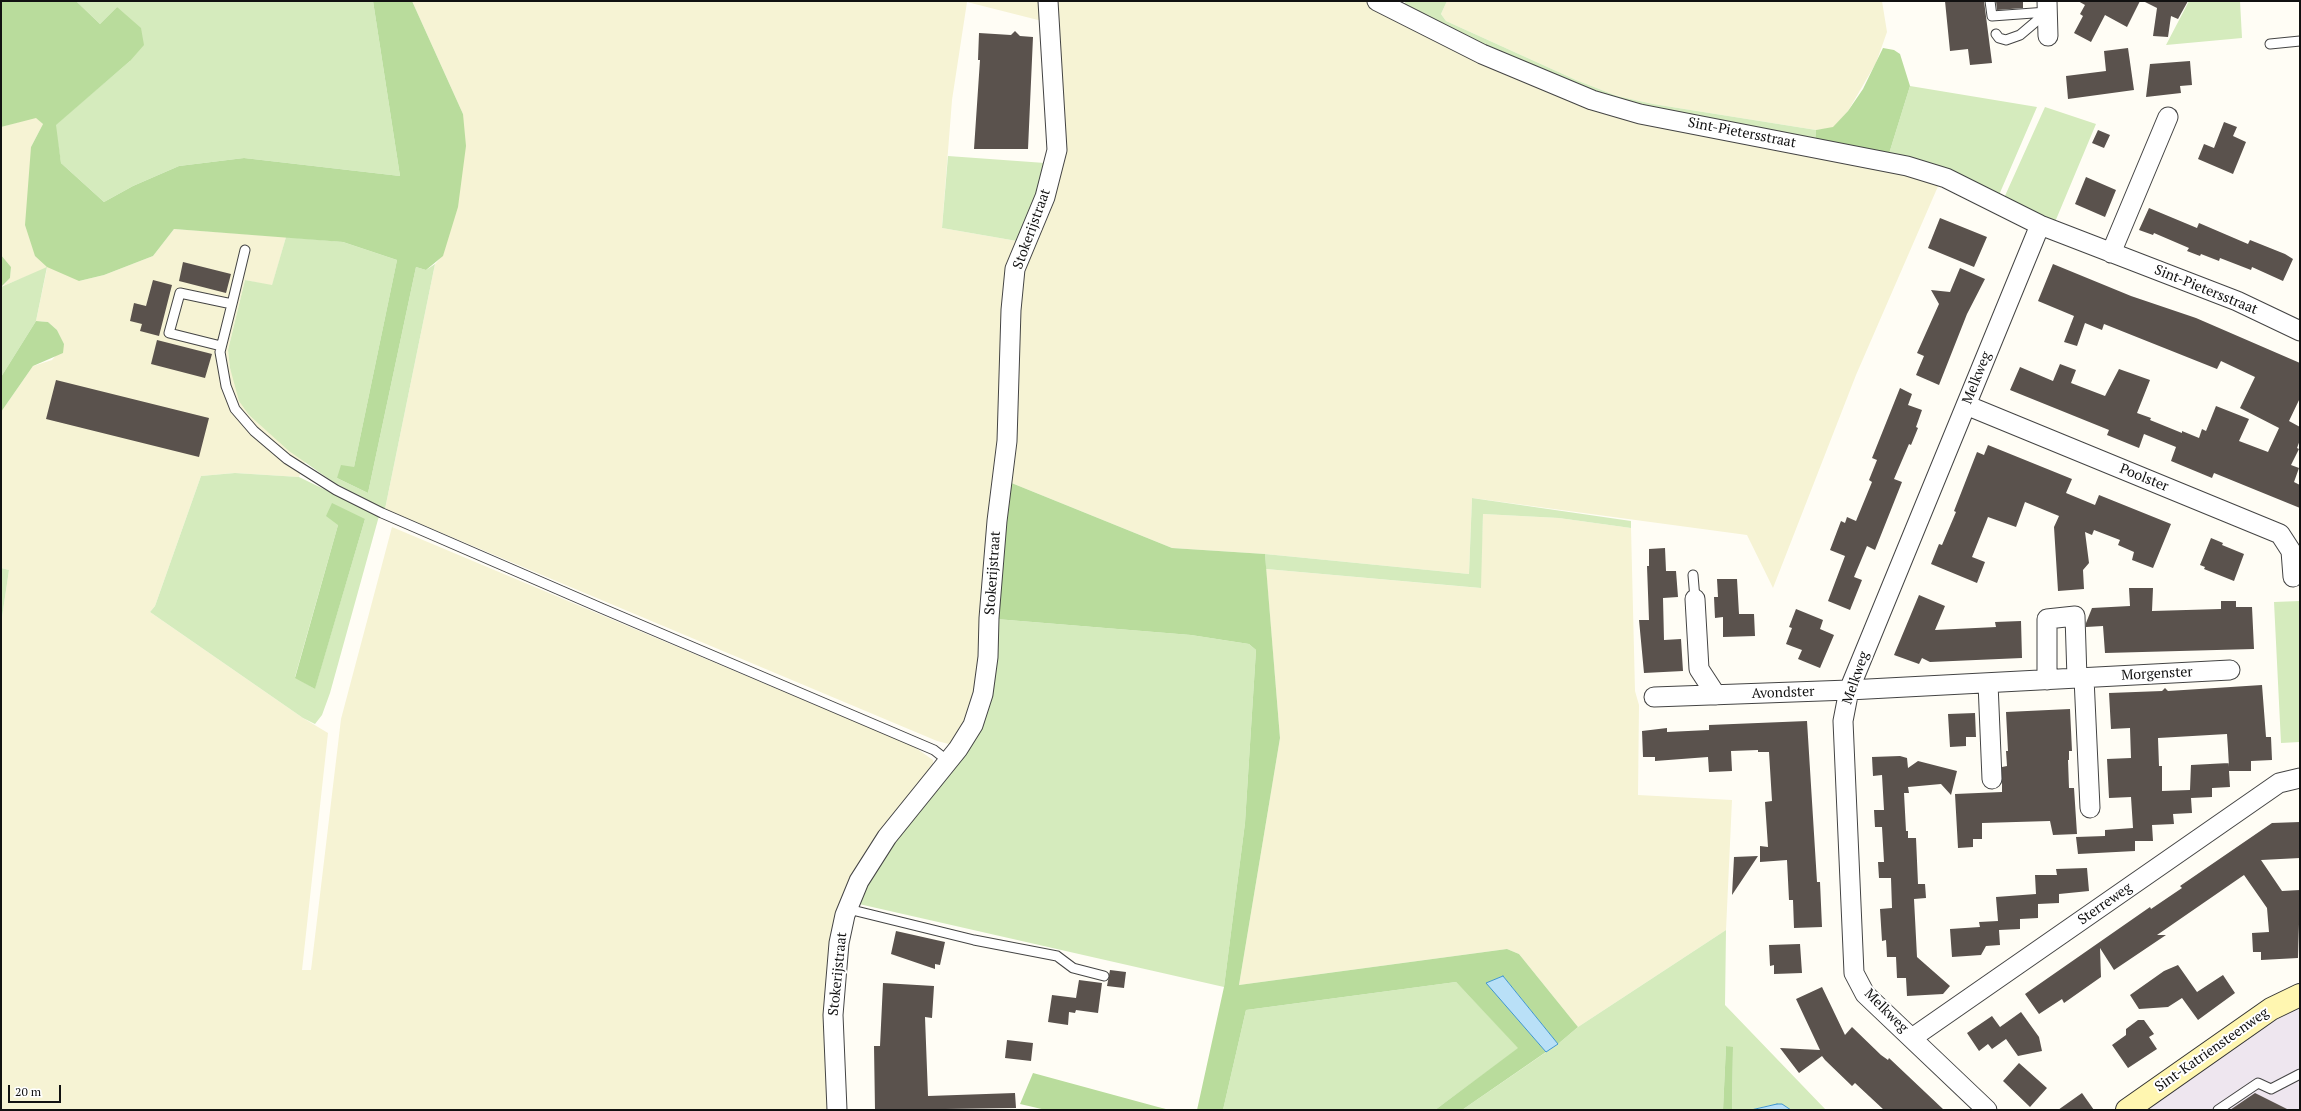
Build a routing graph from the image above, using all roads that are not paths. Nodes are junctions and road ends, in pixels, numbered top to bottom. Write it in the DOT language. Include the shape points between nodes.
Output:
graph roads {
  1 [pos="1048,1"];
  2 [pos="1377,1"];
  3 [pos="1990,1"];
  4 [pos="2047,7"];
  5 [pos="1996,34"];
  6 [pos="2048,36"];
  7 [pos="2300,41"];
  8 [pos="2270,44"];
  9 [pos="2168,117"];
  10 [pos="2040,225"];
  11 [pos="244,250"];
  12 [pos="2111,253"];
  13 [pos="232,304"];
  14 [pos="2300,331"];
  15 [pos="221,346"];
  16 [pos="1966,405"];
  17 [pos="1693,575"];
  18 [pos="2297,578"];
  19 [pos="1695,600"];
  20 [pos="2230,670"];
  21 [pos="2081,678"];
  22 [pos="2047,680"];
  23 [pos="1988,683"];
  24 [pos="1849,690"];
  25 [pos="1716,695"];
  26 [pos="1654,697"];
  27 [pos="948,761"];
  28 [pos="2300,778"];
  29 [pos="1992,779"];
  30 [pos="2090,808"];
  31 [pos="848,908"];
  32 [pos="1104,976"];
  33 [pos="2300,995"];
  34 [pos="1912,1038"];
  35 [pos="2300,1074"];
  36 [pos="837,1110"];
  37 [pos="1987,1110"];
  38 [pos="2127,1110"];
  39 [pos="2218,1110"];
  1 -- 27 [label="street, Stokerijstraat" via="1057,150 1045,197 1015,269 1011,310 1007,441 997,521 983,694 973,724"];
  2 -- 10 [label="street, Sint-Pietersstraat" via="1482,54 1592,100 1640,114 1907,166 1946,178"];
  3 -- 4 [label="lane" via="1992,16"];
  4 -- 5 [label="lane" via="2020,35 2006,40"];
  4 -- 6 [label="street"];
  7 -- 8 [label="lane"];
  9 -- 12 [label="street"];
  10 -- 12 [label="street, Sint-Pietersstraat"];
  10 -- 16 [label="street, Melkweg"];
  11 -- 13 [label="lane"];
  12 -- 14 [label="street, Sint-Pietersstraat" via="2237,301"];
  13 -- 15 [label="lane"];
  13 -- 15 [label="lane" via="180,292 169,333"];
  15 -- 27 [label="lane" via="226,386 234,410 287,459 336,490 382,513 934,750"];
  16 -- 18 [label="street, Poolster" via="2280,534 2291,551"];
  16 -- 24 [label="street, Melkweg"];
  17 -- 19 [label="lane"];
  19 -- 25 [label="street" via="1699,669"];
  20 -- 21 [label="street, Morgenster"];
  21 -- 22 [label="street, Morgenster"];
  21 -- 22 [label="street" via="2075,616 2047,619"];
  21 -- 30 [label="street"];
  22 -- 23 [label="street, Morgenster"];
  23 -- 24 [label="street, Morgenster"];
  23 -- 29 [label="street"];
  24 -- 25 [label="street, Avondster"];
  24 -- 34 [label="street, Melkweg" via="1843,721 1854,973 1865,994"];
  25 -- 26 [label="street, Avondster"];
  27 -- 31 [label="street, Stokerijstraat" via="887,837 859,881"];
  28 -- 34 [label="street, Sterreweg" via="2279,783"];
  31 -- 32 [label="lane" via="974,940 1057,956 1073,968"];
  31 -- 36 [label="street, Stokerijstraat" via="839,943 833,1015"];
  33 -- 38 [label="street, Sint-Katriensteenweg" via="2271,1009"];
  34 -- 37 [label="street, Melkweg"];
  35 -- 39 [label="lane" via="2271,1089 2258,1083"];
}
